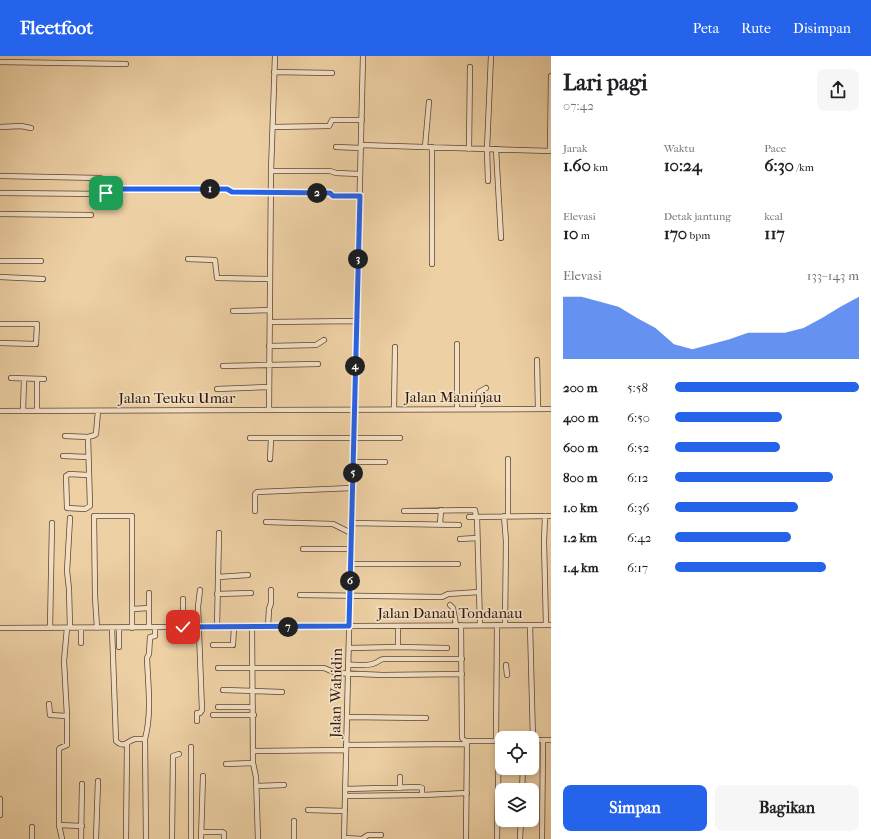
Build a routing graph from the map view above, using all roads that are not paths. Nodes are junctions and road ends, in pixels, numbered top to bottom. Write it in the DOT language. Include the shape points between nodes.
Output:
graph roads {
  1 [pos="275,56"];
  2 [pos="363,56"];
  3 [pos="490,56"];
  4 [pos="0,62"];
  5 [pos="126,64"];
  6 [pos="470,67"];
  7 [pos="274,72"];
  8 [pos="332,73"];
  9 [pos="551,76"];
  10 [pos="429,102"];
  11 [pos="362,120"];
  12 [pos="273,126"];
  13 [pos="0,127"];
  14 [pos="31,128"];
  15 [pos="361,147"];
  16 [pos="425,147"];
  17 [pos="336,148"];
  18 [pos="432,148"];
  19 [pos="468,149"];
  20 [pos="487,149"];
  21 [pos="496,149"];
  22 [pos="550,151"];
  23 [pos="271,171"];
  24 [pos="360,174"];
  25 [pos="0,176"];
  26 [pos="488,181"];
  27 [pos="111,189"];
  28 [pos="271,192"];
  29 [pos="0,193"];
  30 [pos="360,196"];
  31 [pos="0,214"];
  32 [pos="91,215"];
  33 [pos="501,238"];
  34 [pos="188,260"];
  35 [pos="0,261"];
  36 [pos="41,262"];
  37 [pos="432,264"];
  38 [pos="0,277"];
  39 [pos="44,279"];
  40 [pos="270,279"];
  41 [pos="270,310"];
  42 [pos="233,311"];
  43 [pos="356,321"];
  44 [pos="270,322"];
  45 [pos="0,324"];
  46 [pos="324,340"];
  47 [pos="0,343"];
  48 [pos="457,344"];
  49 [pos="269,346"];
  50 [pos="396,347"];
  51 [pos="537,360"];
  52 [pos="318,364"];
  53 [pos="223,366"];
  54 [pos="269,366"];
  55 [pos="11,378"];
  56 [pos="24,379"];
  57 [pos="37,379"];
  58 [pos="44,379"];
  59 [pos="269,387"];
  60 [pos="486,388"];
  61 [pos="217,389"];
  62 [pos="551,408"];
  63 [pos="354,409"];
  64 [pos="394,409"];
  65 [pos="457,409"];
  66 [pos="478,409"];
  67 [pos="538,409"];
  68 [pos="269,410"];
  69 [pos="0,411"];
  70 [pos="23,411"];
  71 [pos="37,411"];
  72 [pos="98,411"];
  73 [pos="65,436"];
  74 [pos="88,437"];
  75 [pos="250,438"];
  76 [pos="271,438"];
  77 [pos="400,438"];
  78 [pos="353,439"];
  79 [pos="64,456"];
  80 [pos="88,456"];
  81 [pos="270,459"];
  82 [pos="508,460"];
  83 [pos="353,462"];
  84 [pos="385,462"];
  85 [pos="88,475"];
  86 [pos="352,488"];
  87 [pos="441,510"];
  88 [pos="255,511"];
  89 [pos="404,511"];
  90 [pos="506,516"];
  91 [pos="544,516"];
  92 [pos="551,516"];
  93 [pos="469,517"];
  94 [pos="476,517"];
  95 [pos="70,518"];
  96 [pos="266,522"];
  97 [pos="52,523"];
  98 [pos="352,523"];
  99 [pos="440,524"];
  100 [pos="458,525"];
  101 [pos="351,532"];
  102 [pos="219,534"];
  103 [pos="477,538"];
  104 [pos="460,539"];
  105 [pos="303,549"];
  106 [pos="351,549"];
  107 [pos="351,564"];
  108 [pos="458,564"];
  109 [pos="248,575"];
  110 [pos="218,577"];
  111 [pos="200,590"];
  112 [pos="271,590"];
  113 [pos="479,592"];
  114 [pos="149,593"];
  115 [pos="251,593"];
  116 [pos="217,594"];
  117 [pos="300,595"];
  118 [pos="350,595"];
  119 [pos="183,599"];
  120 [pos="450,605"];
  121 [pos="149,608"];
  122 [pos="132,609"];
  123 [pos="456,625"];
  124 [pos="461,625"];
  125 [pos="480,625"];
  126 [pos="498,625"];
  127 [pos="505,625"];
  128 [pos="530,625"];
  129 [pos="548,625"];
  130 [pos="349,626"];
  131 [pos="398,626"];
  132 [pos="152,627"];
  133 [pos="183,627"];
  134 [pos="199,627"];
  135 [pos="217,627"];
  136 [pos="234,627"];
  137 [pos="252,627"];
  138 [pos="268,627"];
  139 [pos="0,628"];
  140 [pos="50,628"];
  141 [pos="68,628"];
  142 [pos="82,628"];
  143 [pos="97,628"];
  144 [pos="112,628"];
  145 [pos="119,628"];
  146 [pos="132,628"];
  147 [pos="81,643"];
  148 [pos="213,645"];
  149 [pos="119,647"];
  150 [pos="398,647"];
  151 [pos="349,648"];
  152 [pos="448,648"];
  153 [pos="462,659"];
  154 [pos="348,665"];
  155 [pos="506,665"];
  156 [pos="218,668"];
  157 [pos="253,668"];
  158 [pos="497,672"];
  159 [pos="348,673"];
  160 [pos="462,674"];
  161 [pos="223,690"];
  162 [pos="253,690"];
  163 [pos="282,692"];
  164 [pos="50,704"];
  165 [pos="253,707"];
  166 [pos="218,708"];
  167 [pos="213,715"];
  168 [pos="254,715"];
  169 [pos="67,716"];
  170 [pos="347,717"];
  171 [pos="426,718"];
  172 [pos="197,721"];
  173 [pos="499,731"];
  174 [pos="532,731"];
  175 [pos="145,739"];
  176 [pos="539,740"];
  177 [pos="544,740"];
  178 [pos="551,740"];
  179 [pos="466,741"];
  180 [pos="495,741"];
  181 [pos="127,744"];
  182 [pos="191,747"];
  183 [pos="346,747"];
  184 [pos="254,751"];
  185 [pos="179,754"];
  186 [pos="254,763"];
  187 [pos="226,764"];
  188 [pos="498,775"];
  189 [pos="203,776"];
  190 [pos="400,777"];
  191 [pos="98,781"];
  192 [pos="82,784"];
  193 [pos="284,785"];
  194 [pos="257,786"];
  195 [pos="400,788"];
  196 [pos="346,789"];
  197 [pos="390,789"];
  198 [pos="467,793"];
  199 [pos="345,796"];
  200 [pos="390,796"];
  201 [pos="422,796"];
  202 [pos="0,799"];
  203 [pos="308,810"];
  204 [pos="345,811"];
  205 [pos="0,815"];
  206 [pos="294,821"];
  207 [pos="59,825"];
  208 [pos="32,826"];
  209 [pos="82,826"];
  210 [pos="521,827"];
  211 [pos="202,832"];
  212 [pos="381,835"];
  213 [pos="32,839"];
  214 [pos="62,839"];
  215 [pos="81,839"];
  216 [pos="96,839"];
  217 [pos="126,839"];
  218 [pos="146,839"];
  219 [pos="172,839"];
  220 [pos="191,839"];
  221 [pos="202,839"];
  222 [pos="224,839"];
  223 [pos="258,839"];
  224 [pos="294,839"];
  225 [pos="344,839"];
  226 [pos="466,839"];
  227 [pos="497,839"];
  228 [pos="520,839"];
  229 [pos="542,839"];
  1 -- 7 [label="street"];
  2 -- 11 [label="street, Jalan Wahidin"];
  3 -- 20 [label="street"];
  4 -- 5 [label="street"];
  6 -- 19 [label="street"];
  7 -- 8 [label="street"];
  7 -- 12 [label="street"];
  9 -- 22 [label="street"];
  10 -- 16 [label="street"];
  11 -- 12 [label="street" via="332,120 329,126"];
  11 -- 15 [label="street, Jalan Wahidin"];
  12 -- 23 [label="street"];
  13 -- 14 [label="street"];
  15 -- 16 [label="street"];
  15 -- 17 [label="street"];
  15 -- 24 [label="street, Jalan Wahidin"];
  16 -- 18 [label="street"];
  18 -- 19 [label="street"];
  18 -- 37 [label="street"];
  19 -- 20 [label="street"];
  20 -- 21 [label="street"];
  20 -- 26 [label="street"];
  21 -- 22 [label="street"];
  21 -- 33 [label="street"];
  23 -- 24 [label="street"];
  23 -- 28 [label="street"];
  24 -- 30 [label="street, Jalan Wahidin"];
  25 -- 27 [label="street" via="100,178"];
  27 -- 28 [label="street" via="227,189 232,192"];
  27 -- 29 [label="street" via="105,194"];
  28 -- 30 [label="street"];
  28 -- 40 [label="street"];
  30 -- 43 [label="street, Jalan Wahidin"];
  31 -- 32 [label="street"];
  34 -- 40 [label="street" via="215,260 216,278"];
  35 -- 36 [label="street"];
  38 -- 39 [label="street"];
  40 -- 41 [label="street"];
  41 -- 42 [label="street"];
  41 -- 44 [label="street"];
  43 -- 44 [label="street"];
  43 -- 63 [label="street, Jalan Wahidin"];
  44 -- 49 [label="street"];
  45 -- 47 [label="street" via="37,324 36,344"];
  46 -- 49 [label="street" via="316,345"];
  48 -- 65 [label="street"];
  49 -- 54 [label="street"];
  50 -- 64 [label="street"];
  51 -- 67 [label="street"];
  52 -- 54 [label="street"];
  53 -- 54 [label="street"];
  54 -- 59 [label="street"];
  55 -- 56 [label="street"];
  56 -- 57 [label="street"];
  56 -- 70 [label="street"];
  57 -- 58 [label="street"];
  57 -- 71 [label="street"];
  59 -- 61 [label="street"];
  59 -- 68 [label="street"];
  60 -- 66 [label="street" via="479,392"];
  62 -- 67 [label="street, Jalan Maninjau"];
  63 -- 64 [label="street, Jalan Maninjau"];
  63 -- 68 [label="street, Jalan Teuku Umar"];
  63 -- 78 [label="street, Jalan Wahidin"];
  64 -- 65 [label="street, Jalan Maninjau"];
  65 -- 66 [label="street, Jalan Maninjau"];
  66 -- 67 [label="street, Jalan Maninjau"];
  68 -- 72 [label="street, Jalan Teuku Umar"];
  69 -- 70 [label="street, Jalan Teuku Umar"];
  70 -- 71 [label="street, Jalan Teuku Umar"];
  71 -- 72 [label="street, Jalan Teuku Umar"];
  72 -- 74 [label="street" via="96,434"];
  73 -- 74 [label="street"];
  74 -- 80 [label="street"];
  75 -- 76 [label="street"];
  76 -- 78 [label="street"];
  76 -- 81 [label="street"];
  77 -- 78 [label="street"];
  78 -- 83 [label="street, Jalan Wahidin"];
  79 -- 80 [label="street"];
  80 -- 85 [label="street"];
  82 -- 90 [label="street"];
  83 -- 84 [label="street"];
  83 -- 86 [label="street, Jalan Wahidin"];
  85 -- 85 [label="street" via="66,476 67,508 85,509 90,506"];
  86 -- 88 [label="street" via="257,492"];
  86 -- 98 [label="street, Jalan Wahidin"];
  87 -- 89 [label="street"];
  87 -- 94 [label="street" via="475,510"];
  87 -- 99 [label="street"];
  90 -- 91 [label="street"];
  90 -- 94 [label="street"];
  90 -- 127 [label="street"];
  91 -- 92 [label="street"];
  91 -- 129 [label="street"];
  93 -- 94 [label="street"];
  94 -- 103 [label="street"];
  95 -- 141 [label="street" via="67,571"];
  96 -- 101 [label="street" via="335,524"];
  97 -- 140 [label="street"];
  98 -- 99 [label="street"];
  98 -- 101 [label="street, Jalan Wahidin"];
  99 -- 100 [label="street"];
  101 -- 106 [label="street, Jalan Wahidin"];
  102 -- 110 [label="street"];
  103 -- 104 [label="street"];
  103 -- 113 [label="street"];
  105 -- 106 [label="street"];
  106 -- 107 [label="street, Jalan Wahidin"];
  107 -- 108 [label="street"];
  107 -- 118 [label="street, Jalan Wahidin"];
  109 -- 110 [label="street"];
  110 -- 116 [label="street"];
  111 -- 134 [label="street"];
  112 -- 138 [label="street"];
  113 -- 118 [label="street" via="448,594 442,597"];
  113 -- 125 [label="street"];
  114 -- 121 [label="street"];
  115 -- 116 [label="street"];
  116 -- 135 [label="street"];
  117 -- 118 [label="street"];
  118 -- 130 [label="street, Jalan Wahidin"];
  119 -- 133 [label="street"];
  120 -- 123 [label="street" via="453,608"];
  121 -- 122 [label="street"];
  121 -- 132 [label="street"];
  122 -- 143 [label="street" via="132,516 94,516 94,596"];
  122 -- 146 [label="street"];
  123 -- 124 [label="street, Jalan Danau Tondanau"];
  123 -- 131 [label="street, Jalan Danau Tondanau"];
  124 -- 125 [label="street, Jalan Danau Tondanau"];
  124 -- 153 [label="street"];
  125 -- 126 [label="street, Jalan Danau Tondanau"];
  126 -- 127 [label="street, Jalan Danau Tondanau"];
  126 -- 158 [label="street"];
  127 -- 128 [label="street, Jalan Danau Tondanau"];
  128 -- 129 [label="street, Jalan Danau Tondanau"];
  128 -- 174 [label="street"];
  130 -- 131 [label="street, Jalan Danau Tondanau"];
  130 -- 138 [label="street, Jalan Danau Tondanau"];
  130 -- 151 [label="street, Jalan Wahidin"];
  131 -- 150 [label="street"];
  132 -- 133 [label="street, Jalan Danau Tondanau"];
  132 -- 146 [label="street, Jalan Danau Tondanau"];
  132 -- 175 [label="street" via="155,636 150,637 147,658 149,725"];
  133 -- 134 [label="street, Jalan Danau Tondanau"];
  134 -- 135 [label="street, Jalan Danau Tondanau"];
  134 -- 172 [label="street" via="202,710 197,713"];
  135 -- 136 [label="street, Jalan Danau Tondanau"];
  136 -- 137 [label="street, Jalan Danau Tondanau"];
  136 -- 148 [label="street" via="233,645"];
  137 -- 138 [label="street, Jalan Danau Tondanau"];
  137 -- 157 [label="street"];
  139 -- 140 [label="street, Jalan Danau Tondanau"];
  140 -- 141 [label="street, Jalan Danau Tondanau"];
  141 -- 142 [label="street, Jalan Danau Tondanau"];
  141 -- 169 [label="street" via="64,661"];
  142 -- 143 [label="street, Jalan Danau Tondanau"];
  142 -- 147 [label="street"];
  143 -- 144 [label="street, Jalan Danau Tondanau"];
  144 -- 145 [label="street, Jalan Danau Tondanau"];
  144 -- 181 [label="street" via="116,741"];
  145 -- 146 [label="street, Jalan Danau Tondanau"];
  145 -- 149 [label="street"];
  150 -- 151 [label="street"];
  150 -- 152 [label="street"];
  151 -- 154 [label="street, Jalan Wahidin"];
  153 -- 154 [label="street" via="380,659 376,663"];
  153 -- 160 [label="street"];
  154 -- 159 [label="street, Jalan Wahidin"];
  155 -- 158 [label="street" via="506,673"];
  156 -- 157 [label="street"];
  157 -- 159 [label="street" via="324,668 332,672"];
  157 -- 162 [label="street"];
  158 -- 173 [label="street"];
  159 -- 160 [label="street"];
  159 -- 170 [label="street, Jalan Wahidin"];
  160 -- 179 [label="street" via="462,738"];
  161 -- 162 [label="street"];
  162 -- 163 [label="street"];
  162 -- 165 [label="street"];
  164 -- 169 [label="street" via="50,715"];
  165 -- 166 [label="street"];
  165 -- 168 [label="street"];
  167 -- 168 [label="street"];
  168 -- 184 [label="street"];
  169 -- 207 [label="street" via="67,745 59,749"];
  170 -- 171 [label="street"];
  170 -- 183 [label="street, Jalan Wahidin"];
  175 -- 181 [label="street" via="134,739"];
  175 -- 218 [label="street"];
  176 -- 177 [label="street"];
  177 -- 178 [label="street"];
  177 -- 229 [label="street"];
  179 -- 180 [label="street"];
  179 -- 183 [label="street" via="465,744"];
  179 -- 198 [label="street"];
  181 -- 217 [label="street"];
  182 -- 220 [label="street"];
  183 -- 184 [label="street"];
  183 -- 196 [label="street, Jalan Wahidin"];
  184 -- 186 [label="street"];
  185 -- 219 [label="street" via="173,756"];
  186 -- 187 [label="street"];
  186 -- 194 [label="street"];
  188 -- 227 [label="street"];
  189 -- 211 [label="street"];
  190 -- 195 [label="street"];
  191 -- 216 [label="street"];
  192 -- 209 [label="street"];
  193 -- 194 [label="street"];
  194 -- 223 [label="street"];
  195 -- 197 [label="street"];
  195 -- 201 [label="street" via="421,788"];
  196 -- 197 [label="street"];
  196 -- 199 [label="street, Jalan Wahidin"];
  197 -- 200 [label="street"];
  198 -- 201 [label="street"];
  198 -- 226 [label="street"];
  199 -- 200 [label="street"];
  199 -- 204 [label="street, Jalan Wahidin"];
  200 -- 201 [label="street"];
  202 -- 205 [label="street"];
  203 -- 204 [label="street"];
  204 -- 225 [label="street, Jalan Wahidin"];
  206 -- 224 [label="street"];
  207 -- 209 [label="street"];
  207 -- 214 [label="street"];
  208 -- 213 [label="street"];
  209 -- 215 [label="street"];
  210 -- 228 [label="street"];
  211 -- 221 [label="street"];
  211 -- 222 [label="street" via="222,832"];
  212 -- 225 [label="street"];
}
